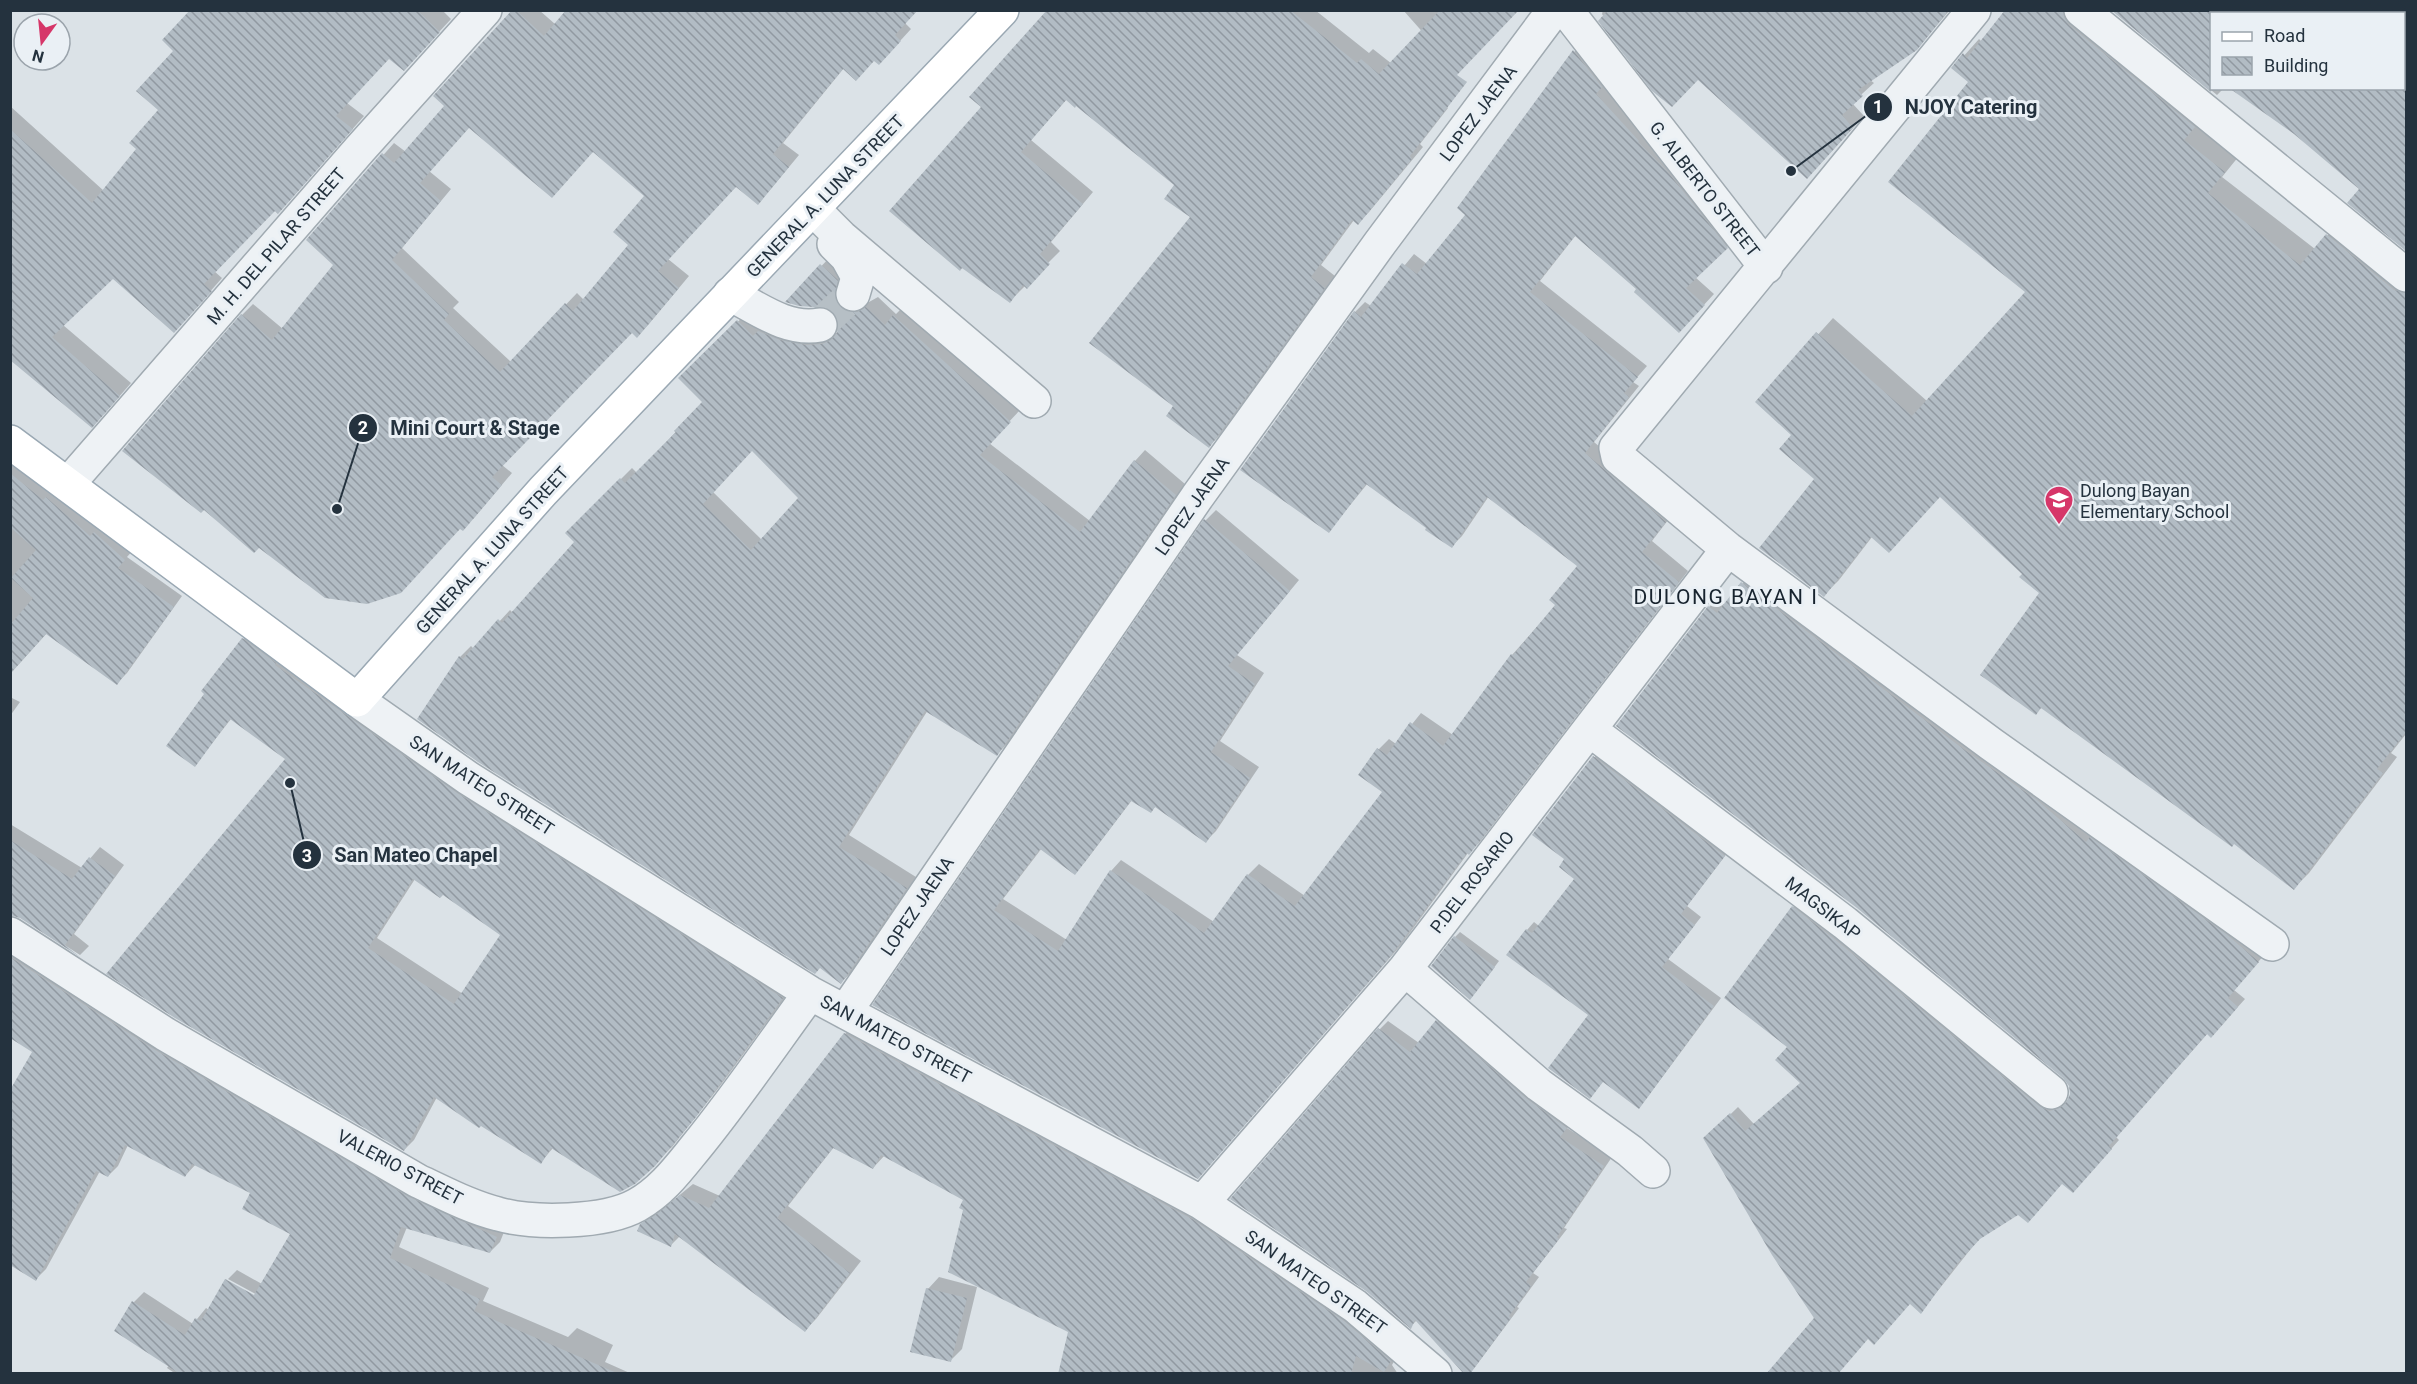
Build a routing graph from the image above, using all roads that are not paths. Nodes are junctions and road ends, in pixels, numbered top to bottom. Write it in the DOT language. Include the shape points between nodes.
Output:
graph roads {
  1 [pos="485,10"];
  2 [pos="1002,10"];
  3 [pos="1554,10"];
  4 [pos="1566,10"];
  5 [pos="1974,10"];
  6 [pos="2080,10"];
  7 [pos="809,212"];
  8 [pos="1766,267"];
  9 [pos="2406,275"];
  10 [pos="730,294"];
  11 [pos="853,294"];
  12 [pos="820,325"];
  13 [pos="1034,401"];
  14 [pos="10,442"];
  15 [pos="69,484"];
  16 [pos="1728,549"];
  17 [pos="357,700"];
  18 [pos="1590,730"];
  19 [pos="10,934"];
  20 [pos="2271,944"];
  21 [pos="1405,969"];
  22 [pos="810,993"];
  23 [pos="845,1012"];
  24 [pos="2051,1092"];
  25 [pos="1653,1171"];
  26 [pos="1202,1203"];
  27 [pos="1436,1374"];
  1 -- 15 [label="street, M. H. DEL PILAR STREET"];
  2 -- 7 [label="main road, GENERAL A. LUNA STREET"];
  3 -- 23 [label="street, LOPEZ JAENA" via="1197,497"];
  4 -- 8 [label="street, G. ALBERTO STREET"];
  5 -- 8 [label="street"];
  6 -- 9 [label="street"];
  7 -- 10 [label="main road, GENERAL A. LUNA STREET"];
  7 -- 11 [label="street" via="847,257 858,277"];
  7 -- 13 [label="street"];
  8 -- 16 [label="street, G. ALBERTO STREET" via="1616,448 1618,457"];
  10 -- 12 [label="street" via="787,324 804,328"];
  10 -- 17 [label="main road, GENERAL A. LUNA STREET" via="543,491"];
  14 -- 15 [label="main road"];
  15 -- 17 [label="main road"];
  16 -- 18 [label="street, P.DEL ROSARIO"];
  16 -- 20 [label="street"];
  17 -- 22 [label="street, SAN MATEO STREET" via="468,778"];
  18 -- 21 [label="street, P.DEL ROSARIO"];
  18 -- 24 [label="street, MAGSIKAP" via="1845,923"];
  19 -- 22 [label="street, VALERIO STREET" via="165,1034 418,1181 500,1215 553,1220 594,1218 636,1206 663,1186 719,1119"];
  21 -- 25 [label="street" via="1539,1085"];
  21 -- 26 [label="street, P.DEL ROSARIO"];
  22 -- 23 [label="street, SAN MATEO STREET"];
  23 -- 26 [label="street, SAN MATEO STREET"];
  26 -- 27 [label="street, SAN MATEO STREET" via="1355,1306"];
}
